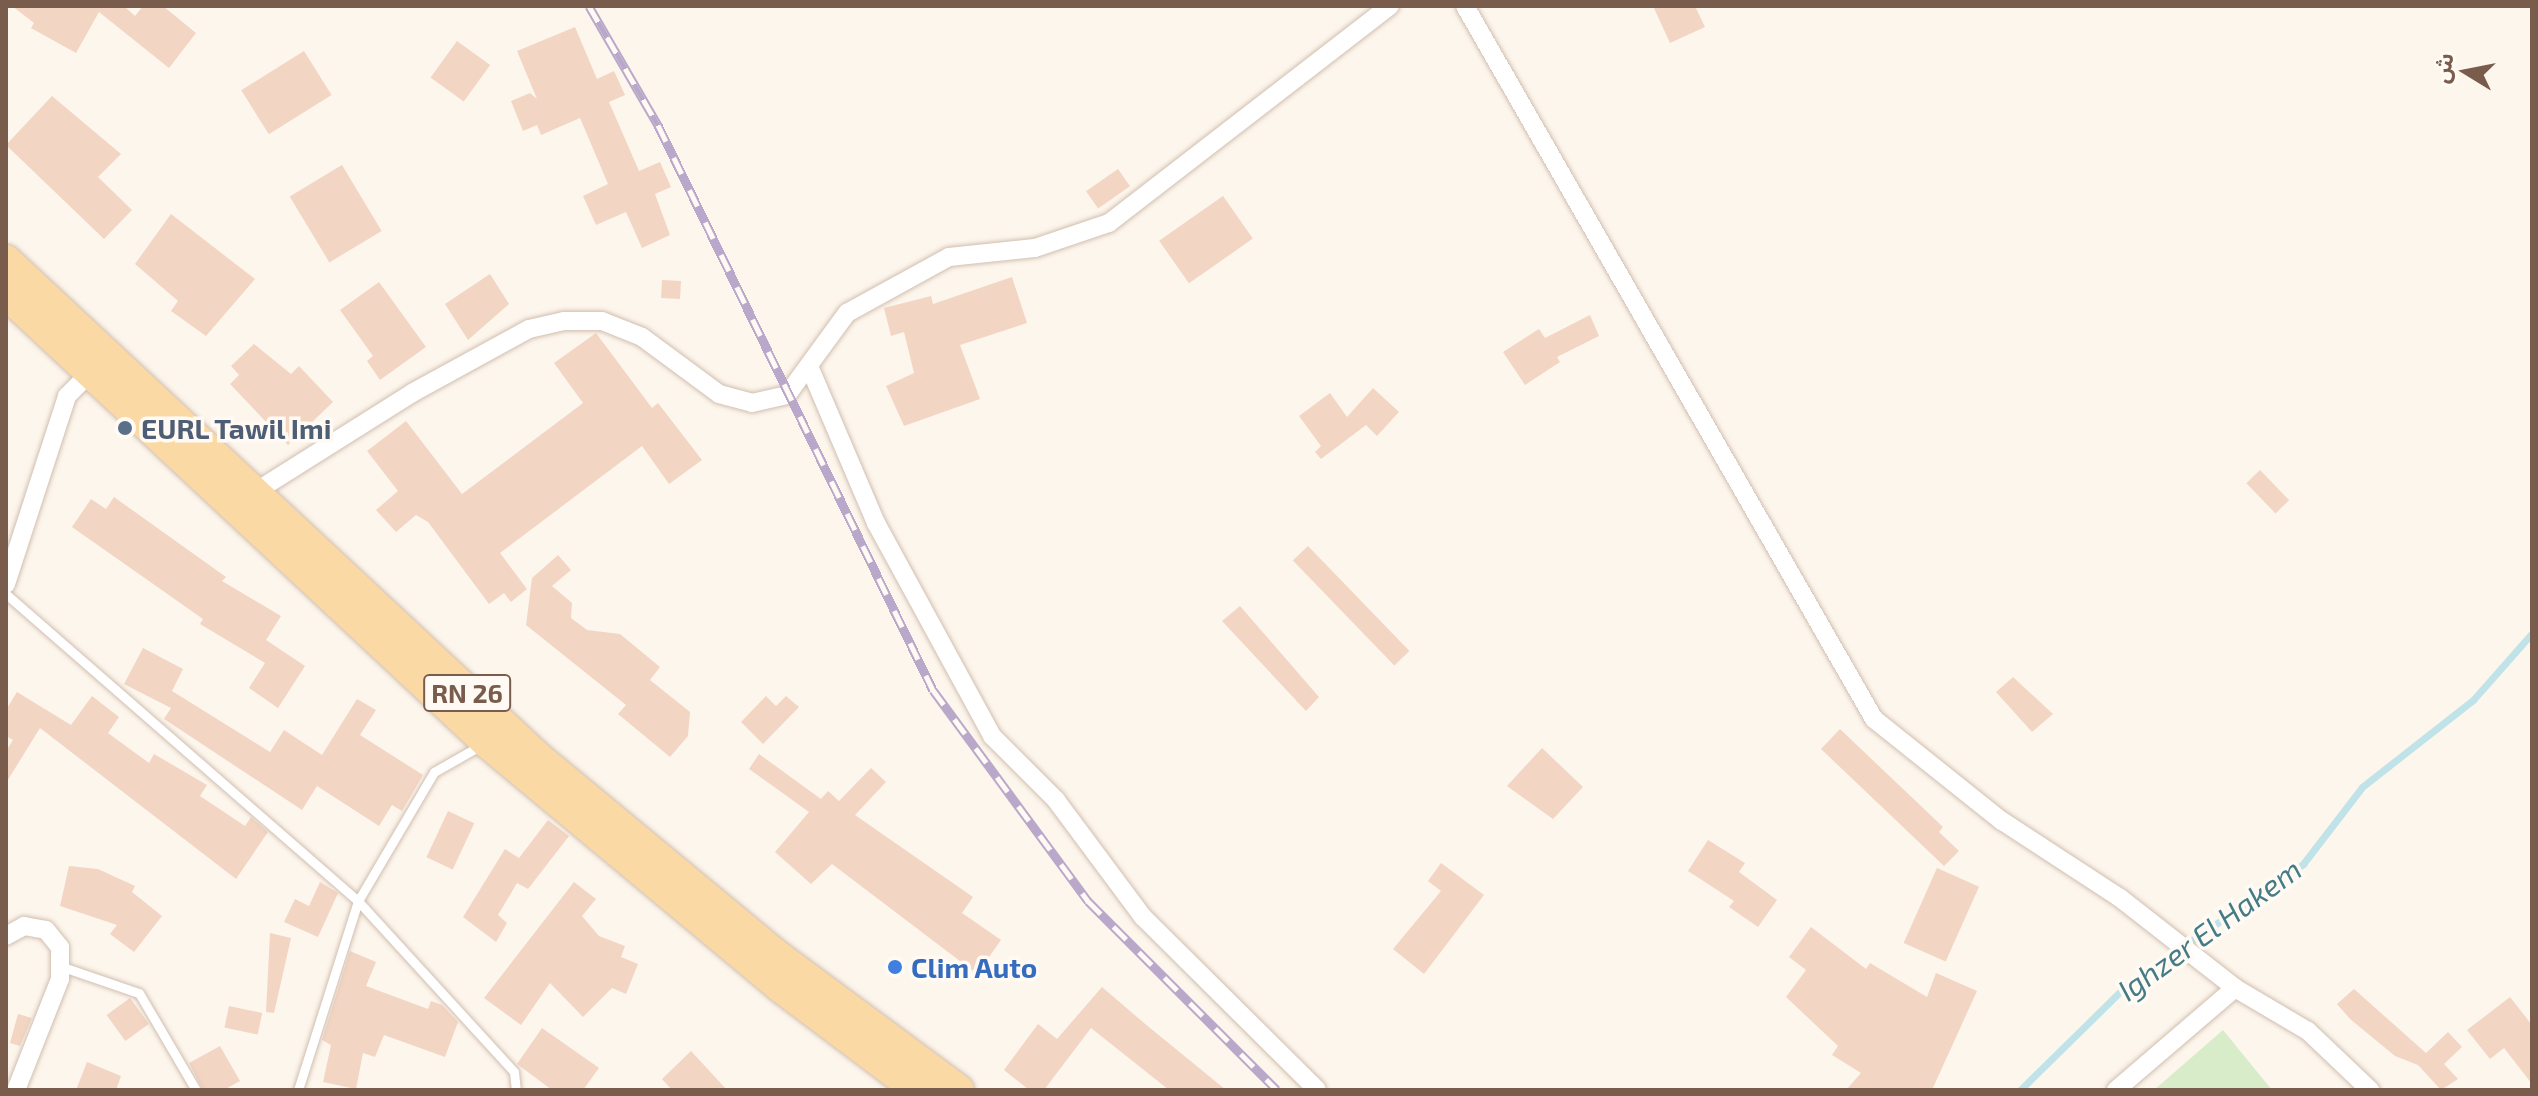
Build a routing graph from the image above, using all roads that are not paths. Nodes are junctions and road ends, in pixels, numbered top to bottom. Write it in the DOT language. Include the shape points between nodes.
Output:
graph roads {
  1 [pos="1390,6"];
  2 [pos="1465,6"];
  3 [pos="6,260"];
  4 [pos="6,294"];
  5 [pos="809,366"];
  6 [pos="91,372"];
  7 [pos="242,500"];
  8 [pos="6,584"];
  9 [pos="6,594"];
  10 [pos="486,742"];
  11 [pos="358,901"];
  12 [pos="6,936"];
  13 [pos="60,966"];
  14 [pos="2235,988"];
  15 [pos="16,1090"];
  16 [pos="196,1090"];
  17 [pos="298,1090"];
  18 [pos="516,1090"];
  19 [pos="917,1090"];
  20 [pos="959,1090"];
  21 [pos="1317,1090"];
  22 [pos="2116,1090"];
  23 [pos="2370,1090"];
  1 -- 5 [label="street" via="1109,223 1035,248 949,257 847,313"];
  2 -- 14 [label="street" via="1874,719 2002,821 2120,898"];
  3 -- 7 [label="main road, RN 26"];
  4 -- 6 [label="main road, RN 26"];
  5 -- 7 [label="street" via="787,395 752,403 719,394 642,337 602,321 529,329 400,400"];
  5 -- 21 [label="street" via="876,523 992,736 1056,800 1143,917"];
  6 -- 7 [label="main road, RN 26"];
  6 -- 8 [label="street" via="67,396"];
  7 -- 10 [label="main road, RN 26"];
  7 -- 20 [label="main road, RN 26" via="778,956"];
  9 -- 11 [label="lane"];
  10 -- 11 [label="lane" via="434,772"];
  10 -- 19 [label="main road, RN 26" via="780,987"];
  11 -- 17 [label="lane"];
  11 -- 18 [label="lane" via="514,1072"];
  12 -- 13 [label="street" via="24,926 46,930 60,947"];
  13 -- 15 [label="street"];
  13 -- 16 [label="lane" via="139,993"];
  14 -- 22 [label="street"];
  14 -- 23 [label="street" via="2308,1031"];
}
